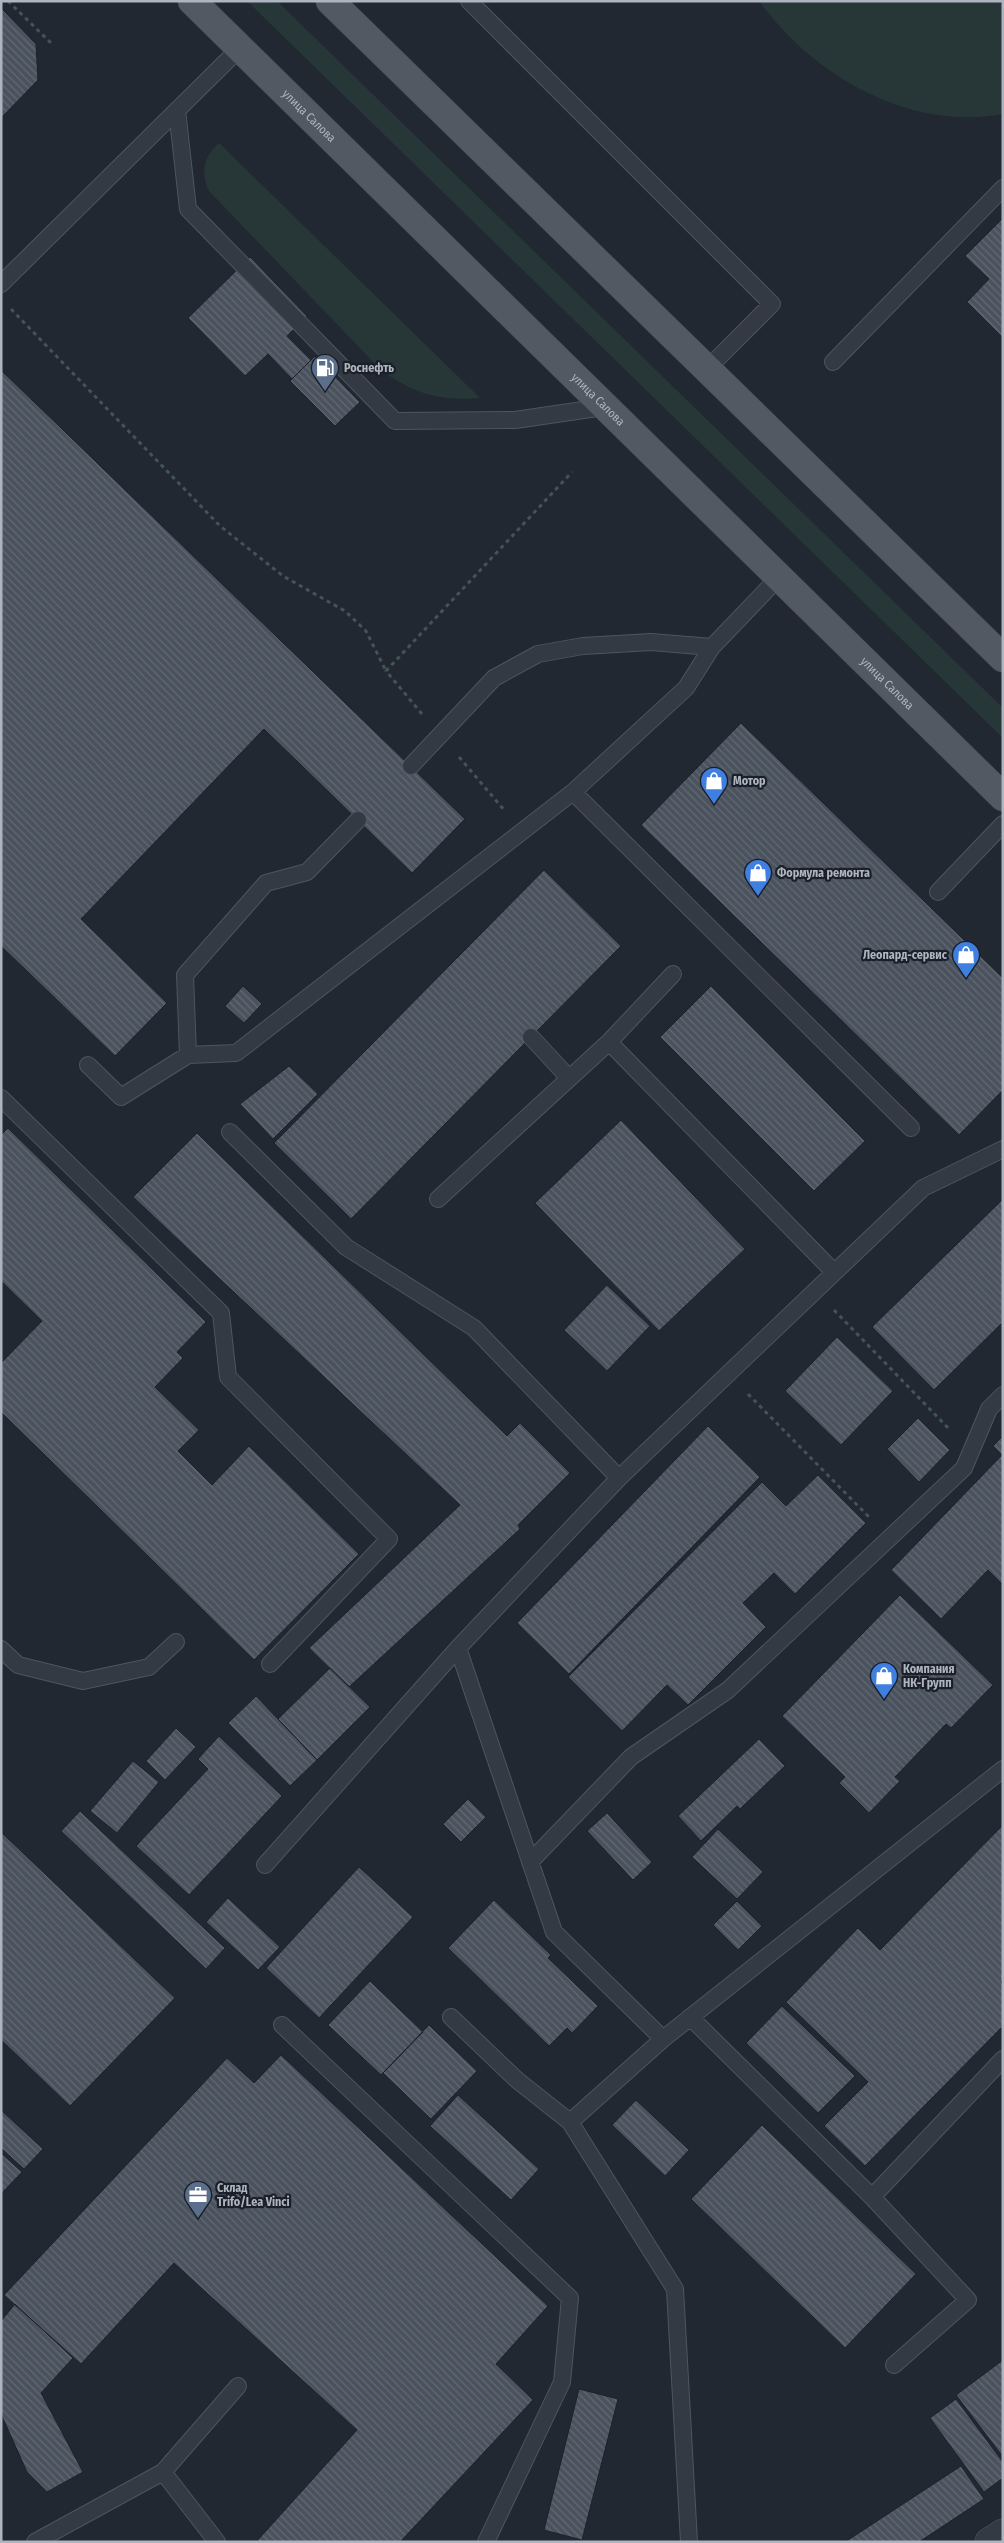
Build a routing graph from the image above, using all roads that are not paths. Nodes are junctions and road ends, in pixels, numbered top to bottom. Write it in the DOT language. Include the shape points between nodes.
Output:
graph roads {
  1 [pos="192,1"];
  2 [pos="330,1"];
  3 [pos="469,1"];
  4 [pos="241,47"];
  5 [pos="177,110"];
  6 [pos="1003,188"];
  7 [pos="1,284"];
  8 [pos="833,362"];
  9 [pos="707,369"];
  10 [pos="604,407"];
  11 [pos="779,577"];
  12 [pos="712,647"];
  13 [pos="1003,658"];
  14 [pos="410,766"];
  15 [pos="573,792"];
  16 [pos="1003,797"];
  17 [pos="358,820"];
  18 [pos="1003,824"];
  19 [pos="938,892"];
  20 [pos="673,974"];
  21 [pos="531,1037"];
  22 [pos="609,1042"];
  23 [pos="188,1055"];
  24 [pos="88,1065"];
  25 [pos="569,1078"];
  26 [pos="3,1104"];
  27 [pos="911,1128"];
  28 [pos="230,1132"];
  29 [pos="1003,1149"];
  30 [pos="438,1199"];
  31 [pos="834,1272"];
  32 [pos="1003,1394"];
  33 [pos="619,1478"];
  34 [pos="176,1642"];
  35 [pos="458,1648"];
  36 [pos="1,1649"];
  37 [pos="270,1664"];
  38 [pos="1003,1769"];
  39 [pos="530,1862"];
  40 [pos="265,1865"];
  41 [pos="451,2017"];
  42 [pos="690,2018"];
  43 [pos="282,2025"];
  44 [pos="663,2039"];
  45 [pos="1003,2059"];
  46 [pos="570,2122"];
  47 [pos="872,2197"];
  48 [pos="894,2365"];
  49 [pos="238,2386"];
  50 [pos="163,2472"];
  51 [pos="1003,2533"];
  52 [pos="35,2542"];
  53 [pos="217,2542"];
  54 [pos="486,2542"];
  55 [pos="689,2542"];
  56 [pos="989,2542"];
  1 -- 4 [label="main road, улица Салова"];
  2 -- 9 [label="main road"];
  3 -- 9 [label="lane" via="772,304"];
  4 -- 5 [label="lane"];
  4 -- 10 [label="main road, улица Салова"];
  5 -- 7 [label="lane"];
  5 -- 10 [label="lane" via="188,209 395,421 515,420"];
  6 -- 8 [label="lane"];
  9 -- 13 [label="main road"];
  10 -- 11 [label="main road, улица Салова"];
  11 -- 12 [label="lane"];
  11 -- 16 [label="main road, улица Салова"];
  12 -- 14 [label="lane" via="651,642 583,646 538,654 494,678"];
  12 -- 15 [label="lane" via="686,688"];
  15 -- 23 [label="lane" via="236,1053"];
  15 -- 27 [label="lane"];
  17 -- 23 [label="lane" via="307,872 266,883 186,975"];
  18 -- 19 [label="lane"];
  20 -- 22 [label="lane"];
  21 -- 25 [label="lane"];
  22 -- 25 [label="lane"];
  22 -- 31 [label="lane"];
  23 -- 24 [label="lane" via="122,1097"];
  25 -- 30 [label="lane"];
  26 -- 37 [label="lane" via="221,1313 228,1377 389,1539"];
  28 -- 33 [label="lane" via="346,1247 474,1328"];
  29 -- 31 [label="lane" via="923,1188"];
  31 -- 33 [label="lane"];
  32 -- 39 [label="lane" via="989,1409 964,1468 728,1690 631,1757"];
  33 -- 35 [label="lane"];
  34 -- 36 [label="lane" via="149,1667 83,1681 18,1665"];
  35 -- 39 [label="lane"];
  35 -- 40 [label="lane"];
  38 -- 42 [label="lane"];
  39 -- 44 [label="lane" via="554,1932"];
  41 -- 46 [label="lane" via="517,2080"];
  42 -- 44 [label="lane"];
  42 -- 47 [label="lane"];
  43 -- 54 [label="lane" via="570,2298 562,2382"];
  44 -- 46 [label="lane"];
  45 -- 47 [label="lane"];
  46 -- 55 [label="lane" via="675,2289"];
  47 -- 48 [label="lane" via="968,2300"];
  49 -- 50 [label="lane"];
  50 -- 52 [label="lane"];
  50 -- 53 [label="lane"];
  51 -- 56 [label="street"];
}
